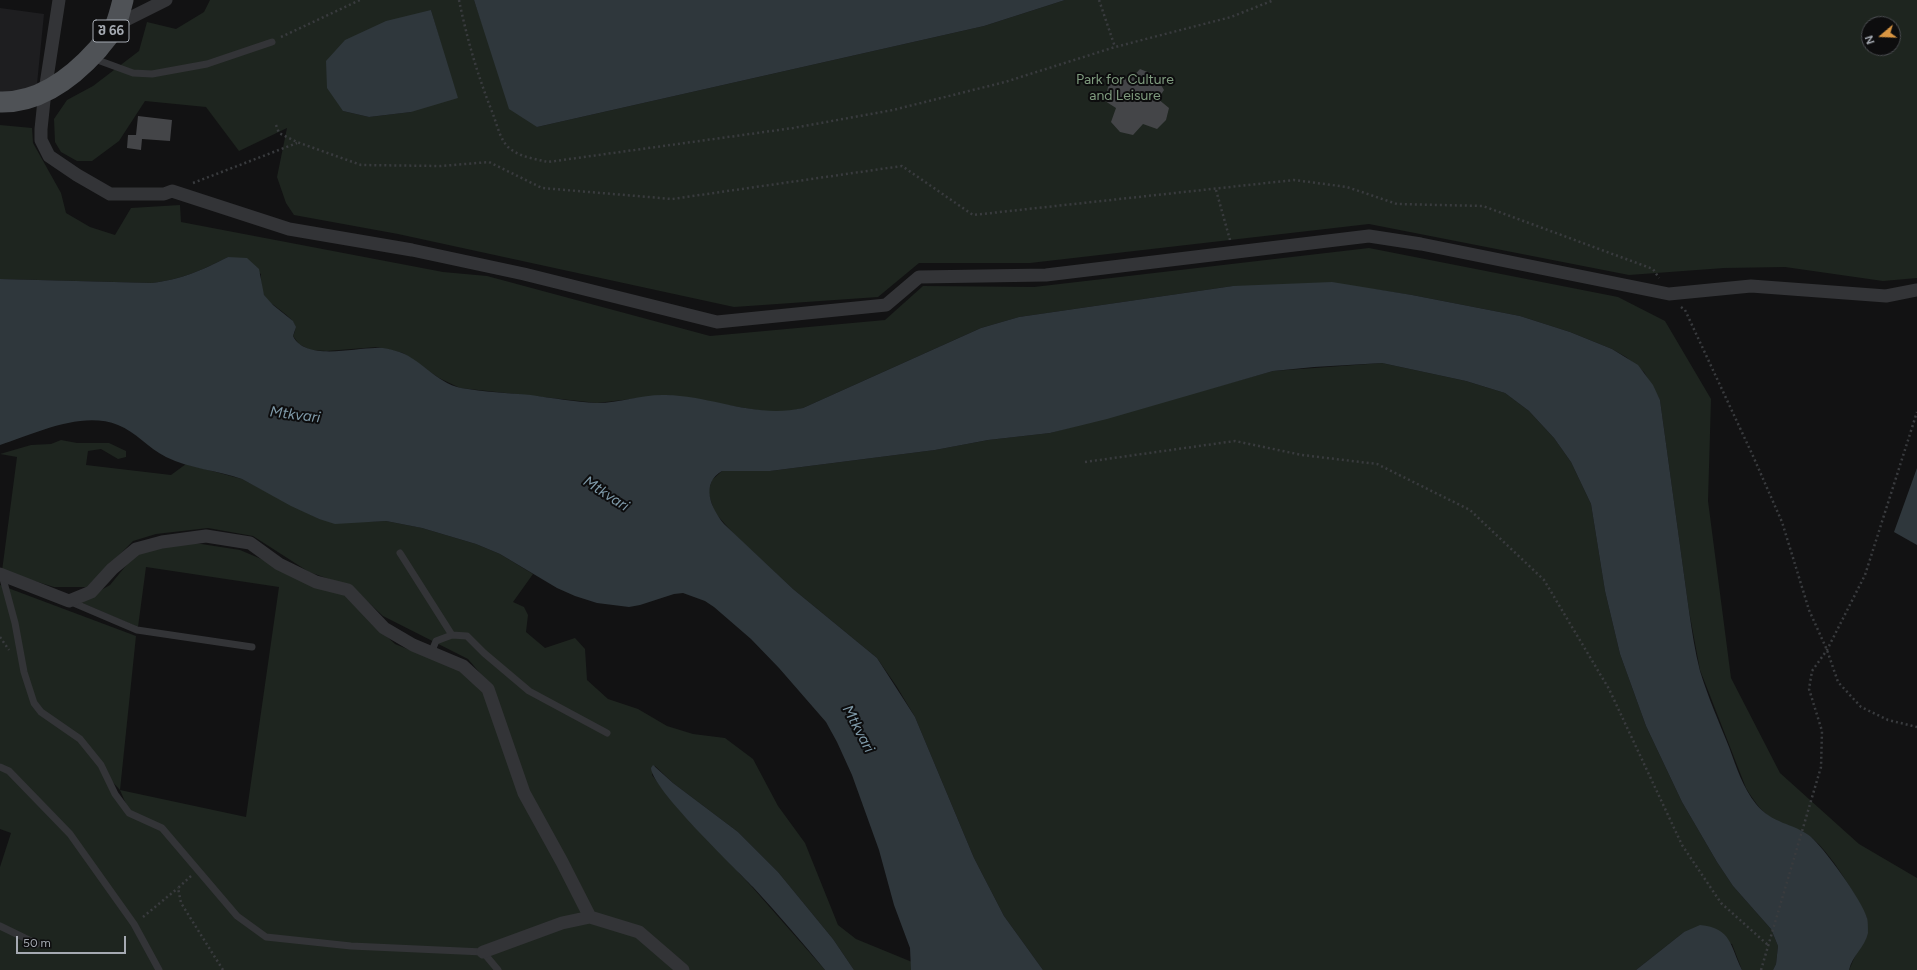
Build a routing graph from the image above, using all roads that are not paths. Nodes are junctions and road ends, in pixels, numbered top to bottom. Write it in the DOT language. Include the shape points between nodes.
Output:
graph roads {
  1 [pos="59,0"];
  2 [pos="123,0"];
  3 [pos="166,0"];
  4 [pos="116,25"];
  5 [pos="272,42"];
  6 [pos="90,58"];
  7 [pos="45,91"];
  8 [pos="0,102"];
  9 [pos="1917,290"];
  10 [pos="400,553"];
  11 [pos="1,574"];
  12 [pos="69,601"];
  13 [pos="452,635"];
  14 [pos="252,647"];
  15 [pos="431,653"];
  16 [pos="607,733"];
  17 [pos="0,767"];
  18 [pos="590,917"];
  19 [pos="0,926"];
  20 [pos="37,944"];
  21 [pos="483,952"];
  22 [pos="159,970"];
  23 [pos="498,970"];
  24 [pos="683,970"];
  1 -- 7 [label="street"];
  2 -- 4 [label="main road, შ 66"];
  3 -- 4 [label="street"];
  4 -- 6 [label="main road, შ 66"];
  5 -- 6 [label="lane" via="207,64 152,74 133,74"];
  6 -- 7 [label="main road, შ 66" via="69,77"];
  7 -- 8 [label="main road, შ 66"];
  7 -- 9 [label="street" via="41,140 49,156 110,194 164,194 172,191 289,229 412,250 517,272 717,322 886,305 919,277 1046,275 1369,236 1421,244 1669,294 1751,286 1886,296"];
  10 -- 13 [label="lane"];
  11 -- 12 [label="street"];
  11 -- 21 [label="lane" via="15,623 24,672 34,703 41,712 80,738 101,765 115,794 130,813 162,828 237,916 266,938 351,946"];
  12 -- 14 [label="lane" via="137,630"];
  12 -- 15 [label="street" via="91,592 112,569 136,549 162,542 206,536 250,543 279,564 316,582 348,590 384,628"];
  13 -- 15 [label="lane" via="436,641"];
  13 -- 16 [label="lane" via="467,636 484,654 529,691"];
  15 -- 18 [label="street" via="463,666 488,689 524,793"];
  17 -- 22 [label="lane" via="9,771 70,834 134,924"];
  18 -- 21 [label="street" via="562,923"];
  18 -- 24 [label="street" via="639,932"];
  19 -- 20 [label="lane"];
  21 -- 23 [label="lane"];
}
